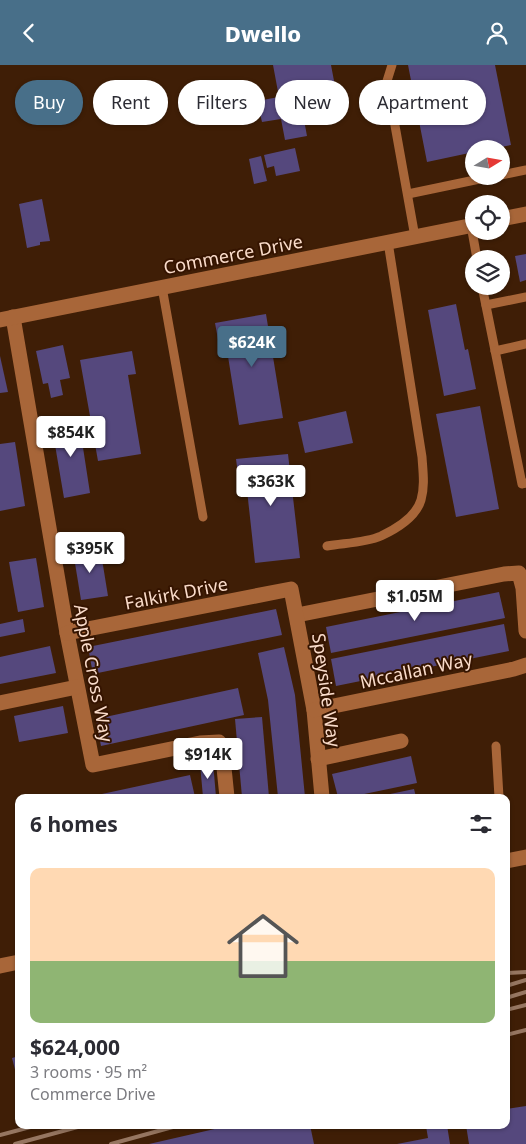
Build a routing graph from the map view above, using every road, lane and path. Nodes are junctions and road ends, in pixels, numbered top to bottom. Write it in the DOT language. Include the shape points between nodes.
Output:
graph roads {
  1 [pos="392,65"];
  2 [pos="526,170"];
  3 [pos="510,173"];
  4 [pos="465,182"];
  5 [pos="408,194"];
  6 [pos="526,214"];
  7 [pos="510,217"];
  8 [pos="465,226"];
  9 [pos="415,237"];
  10 [pos="388,242"];
  11 [pos="162,287"];
  12 [pos="484,295"];
  13 [pos="526,297"];
  14 [pos="486,305"];
  15 [pos="7,319"];
  16 [pos="526,344"];
  17 [pos="495,351"];
  18 [pos="526,483"];
  19 [pos="203,517"];
  20 [pos="327,546"];
  21 [pos="291,589"];
  22 [pos="297,615"];
  23 [pos="526,631"];
  24 [pos="67,633"];
  25 [pos="526,665"];
  26 [pos="77,687"];
  27 [pos="0,703"];
  28 [pos="314,710"];
  29 [pos="401,741"];
  30 [pos="496,746"];
  31 [pos="318,759"];
  32 [pos="227,794"];
  33 [pos="322,794"];
  34 [pos="499,794"];
  35 [pos="526,857"];
  36 [pos="510,860"];
  37 [pos="15,962"];
  38 [pos="0,966"];
  1 -- 5 [label="lane" via="387,81"];
  2 -- 3 [label="lane"];
  4 -- 5 [label="lane"];
  5 -- 9 [label="lane"];
  6 -- 7 [label="street"];
  8 -- 9 [label="street, Commerce Drive"];
  9 -- 10 [label="street, Commerce Drive"];
  10 -- 11 [label="street, Commerce Drive"];
  10 -- 20 [label="lane" via="422,457 424,481 420,501 415,512 380,536"];
  11 -- 15 [label="street, Commerce Drive"];
  11 -- 19 [label="lane"];
  12 -- 14 [label="lane"];
  13 -- 14 [label="lane"];
  14 -- 17 [label="lane"];
  15 -- 24 [label="street, Apple Cross Way"];
  16 -- 17 [label="lane"];
  17 -- 18 [label="lane" via="522,484"];
  21 -- 22 [label="street, Speyside Way"];
  21 -- 24 [label="street, Falkirk Drive"];
  22 -- 23 [label="street" via="519,573"];
  22 -- 28 [label="street, Speyside Way"];
  24 -- 26 [label="street, Apple Cross Way"];
  25 -- 28 [label="street, Mccallan Way"];
  26 -- 27 [label="street"];
  26 -- 32 [label="street, Apple Cross Way" via="93,765 219,742"];
  28 -- 31 [label="street, Speyside Way"];
  29 -- 31 [label="street"];
  30 -- 34 [label="lane"];
  31 -- 33 [label="street, Speyside Way"];
  35 -- 36 [label="street"];
  37 -- 38 [label="street"];
}
